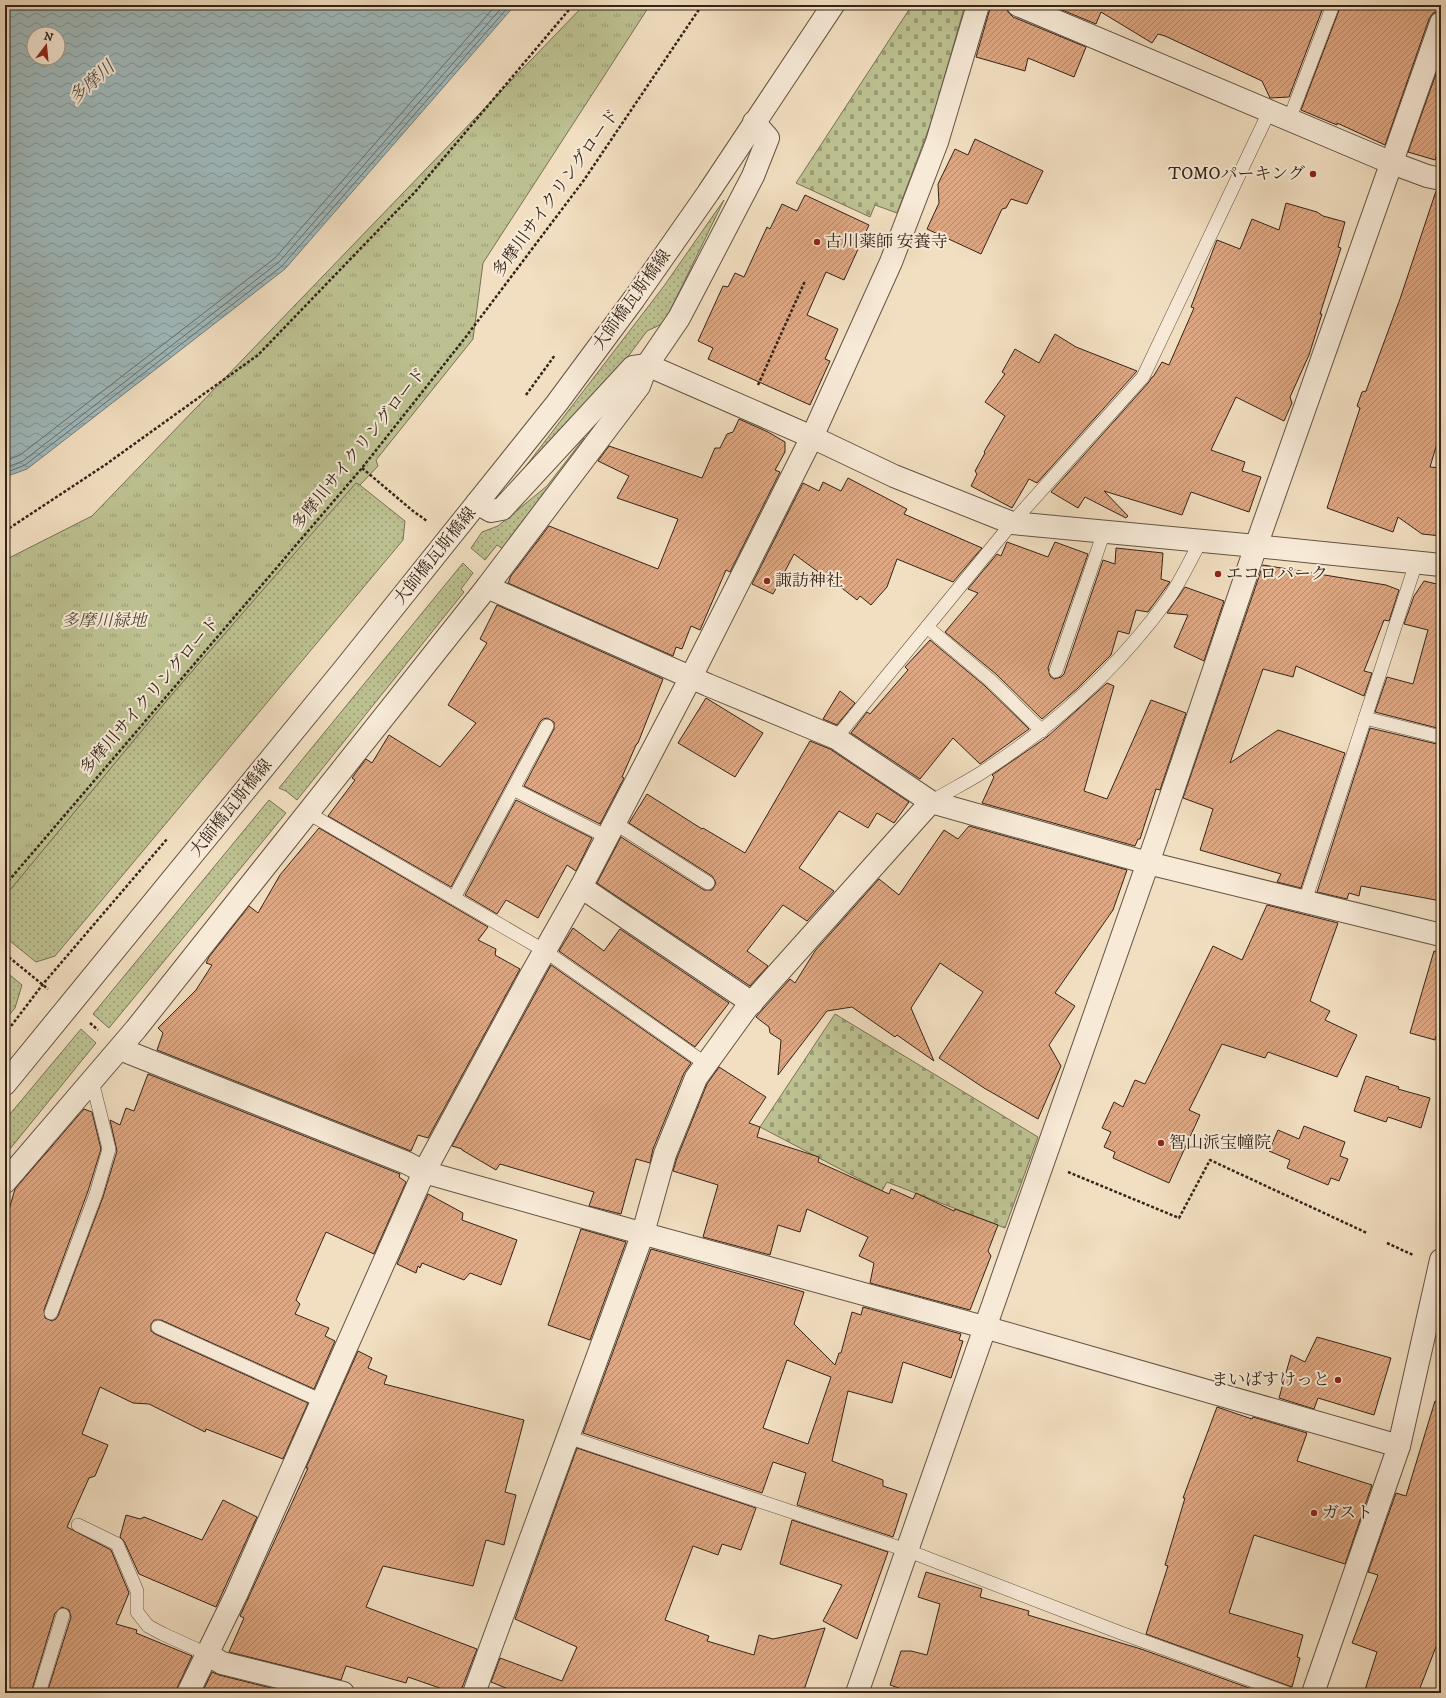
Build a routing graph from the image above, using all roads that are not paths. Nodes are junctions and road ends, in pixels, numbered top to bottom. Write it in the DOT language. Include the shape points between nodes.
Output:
graph roads {
  1 [pos="833,5"];
  2 [pos="978,5"];
  3 [pos="1018,5"];
  4 [pos="1333,5"];
  5 [pos="1441,22"];
  6 [pos="1269,112"];
  7 [pos="1289,120"];
  8 [pos="754,122"];
  9 [pos="1392,163"];
  10 [pos="1441,179"];
  11 [pos="647,365"];
  12 [pos="812,437"];
  13 [pos="477,503"];
  14 [pos="1012,523"];
  15 [pos="1104,532"];
  16 [pos="1201,541"];
  17 [pos="1256,546"];
  18 [pos="1416,563"];
  19 [pos="1441,565"];
  20 [pos="487,587"];
  21 [pos="927,627"];
  22 [pos="1056,671"];
  23 [pos="691,678"];
  24 [pos="1365,718"];
  25 [pos="547,726"];
  26 [pos="1042,731"];
  27 [pos="1441,737"];
  28 [pos="836,738"];
  29 [pos="513,789"];
  30 [pos="931,802"];
  31 [pos="308,813"];
  32 [pos="611,830"];
  33 [pos="1148,863"];
  34 [pos="708,883"];
  35 [pos="581,887"];
  36 [pos="454,898"];
  37 [pos="1305,901"];
  38 [pos="1441,935"];
  39 [pos="545,951"];
  40 [pos="752,1003"];
  41 [pos="120,1049"];
  42 [pos="706,1064"];
  43 [pos="92,1080"];
  44 [pos="5,1084"];
  45 [pos="424,1172"];
  46 [pos="5,1182"];
  47 [pos="643,1233"];
  48 [pos="1441,1260"];
  49 [pos="51,1313"];
  50 [pos="984,1326"];
  51 [pos="158,1327"];
  52 [pos="322,1401"];
  53 [pos="568,1437"];
  54 [pos="1399,1446"];
  55 [pos="78,1525"];
  56 [pos="906,1550"];
  57 [pos="63,1614"];
  58 [pos="208,1654"];
  59 [pos="39,1693"];
  60 [pos="188,1693"];
  61 [pos="343,1693"];
  62 [pos="474,1693"];
  63 [pos="857,1693"];
  64 [pos="1287,1693"];
  65 [pos="1313,1693"];
  1 -- 8 [label="street, 大師橋瓦斯橋線"];
  2 -- 12 [label="street" via="937,142 891,262"];
  3 -- 6 [label="street"];
  4 -- 7 [label="lane"];
  5 -- 9 [label="street"];
  6 -- 7 [label="street"];
  6 -- 14 [label="lane" via="1143,377"];
  7 -- 9 [label="street"];
  8 -- 11 [label="street" via="768,138 752,176 679,318"];
  8 -- 13 [label="street, 大師橋瓦斯橋線" via="708,194 634,299 557,403"];
  9 -- 10 [label="street"];
  9 -- 17 [label="street"];
  11 -- 12 [label="street"];
  11 -- 13 [label="street" via="633,367 502,509 491,511"];
  11 -- 20 [label="street" via="639,386"];
  12 -- 14 [label="street" via="894,476"];
  12 -- 23 [label="street"];
  13 -- 44 [label="street, 大師橋瓦斯橋線"];
  14 -- 15 [label="street"];
  14 -- 21 [label="lane"];
  15 -- 16 [label="street"];
  15 -- 22 [label="lane"];
  16 -- 17 [label="street"];
  16 -- 26 [label="lane" via="1169,597 1135,642"];
  17 -- 18 [label="street"];
  17 -- 33 [label="street"];
  18 -- 19 [label="street"];
  18 -- 24 [label="lane"];
  20 -- 23 [label="street"];
  20 -- 31 [label="street"];
  21 -- 26 [label="lane" via="990,680"];
  21 -- 28 [label="lane"];
  23 -- 28 [label="street"];
  23 -- 32 [label="street"];
  24 -- 27 [label="lane"];
  24 -- 37 [label="lane"];
  25 -- 29 [label="lane"];
  26 -- 30 [label="lane" via="981,773"];
  28 -- 30 [label="street"];
  29 -- 32 [label="lane"];
  29 -- 36 [label="lane"];
  30 -- 33 [label="street"];
  30 -- 40 [label="street"];
  31 -- 36 [label="lane"];
  31 -- 41 [label="street"];
  32 -- 34 [label="lane"];
  32 -- 35 [label="street"];
  33 -- 37 [label="street"];
  33 -- 50 [label="street"];
  35 -- 39 [label="street"];
  35 -- 40 [label="street"];
  36 -- 39 [label="lane"];
  37 -- 38 [label="street"];
  39 -- 42 [label="lane"];
  39 -- 45 [label="street"];
  40 -- 42 [label="street"];
  41 -- 43 [label="street"];
  41 -- 45 [label="street"];
  42 -- 47 [label="street" via="696,1078 665,1154"];
  43 -- 46 [label="street"];
  43 -- 49 [label="lane" via="109,1149 96,1194"];
  45 -- 47 [label="street"];
  45 -- 52 [label="street"];
  47 -- 50 [label="street"];
  47 -- 53 [label="street"];
  48 -- 54 [label="street"];
  50 -- 54 [label="street"];
  50 -- 56 [label="street"];
  51 -- 52 [label="lane"];
  52 -- 58 [label="street"];
  53 -- 56 [label="lane"];
  53 -- 62 [label="street"];
  54 -- 65 [label="street"];
  55 -- 58 [label="lane" via="117,1544 137,1591 137,1612 148,1626"];
  56 -- 63 [label="street"];
  56 -- 64 [label="lane" via="1121,1633"];
  57 -- 59 [label="lane"];
  58 -- 60 [label="street"];
  58 -- 61 [label="street" via="222,1663"];
}
